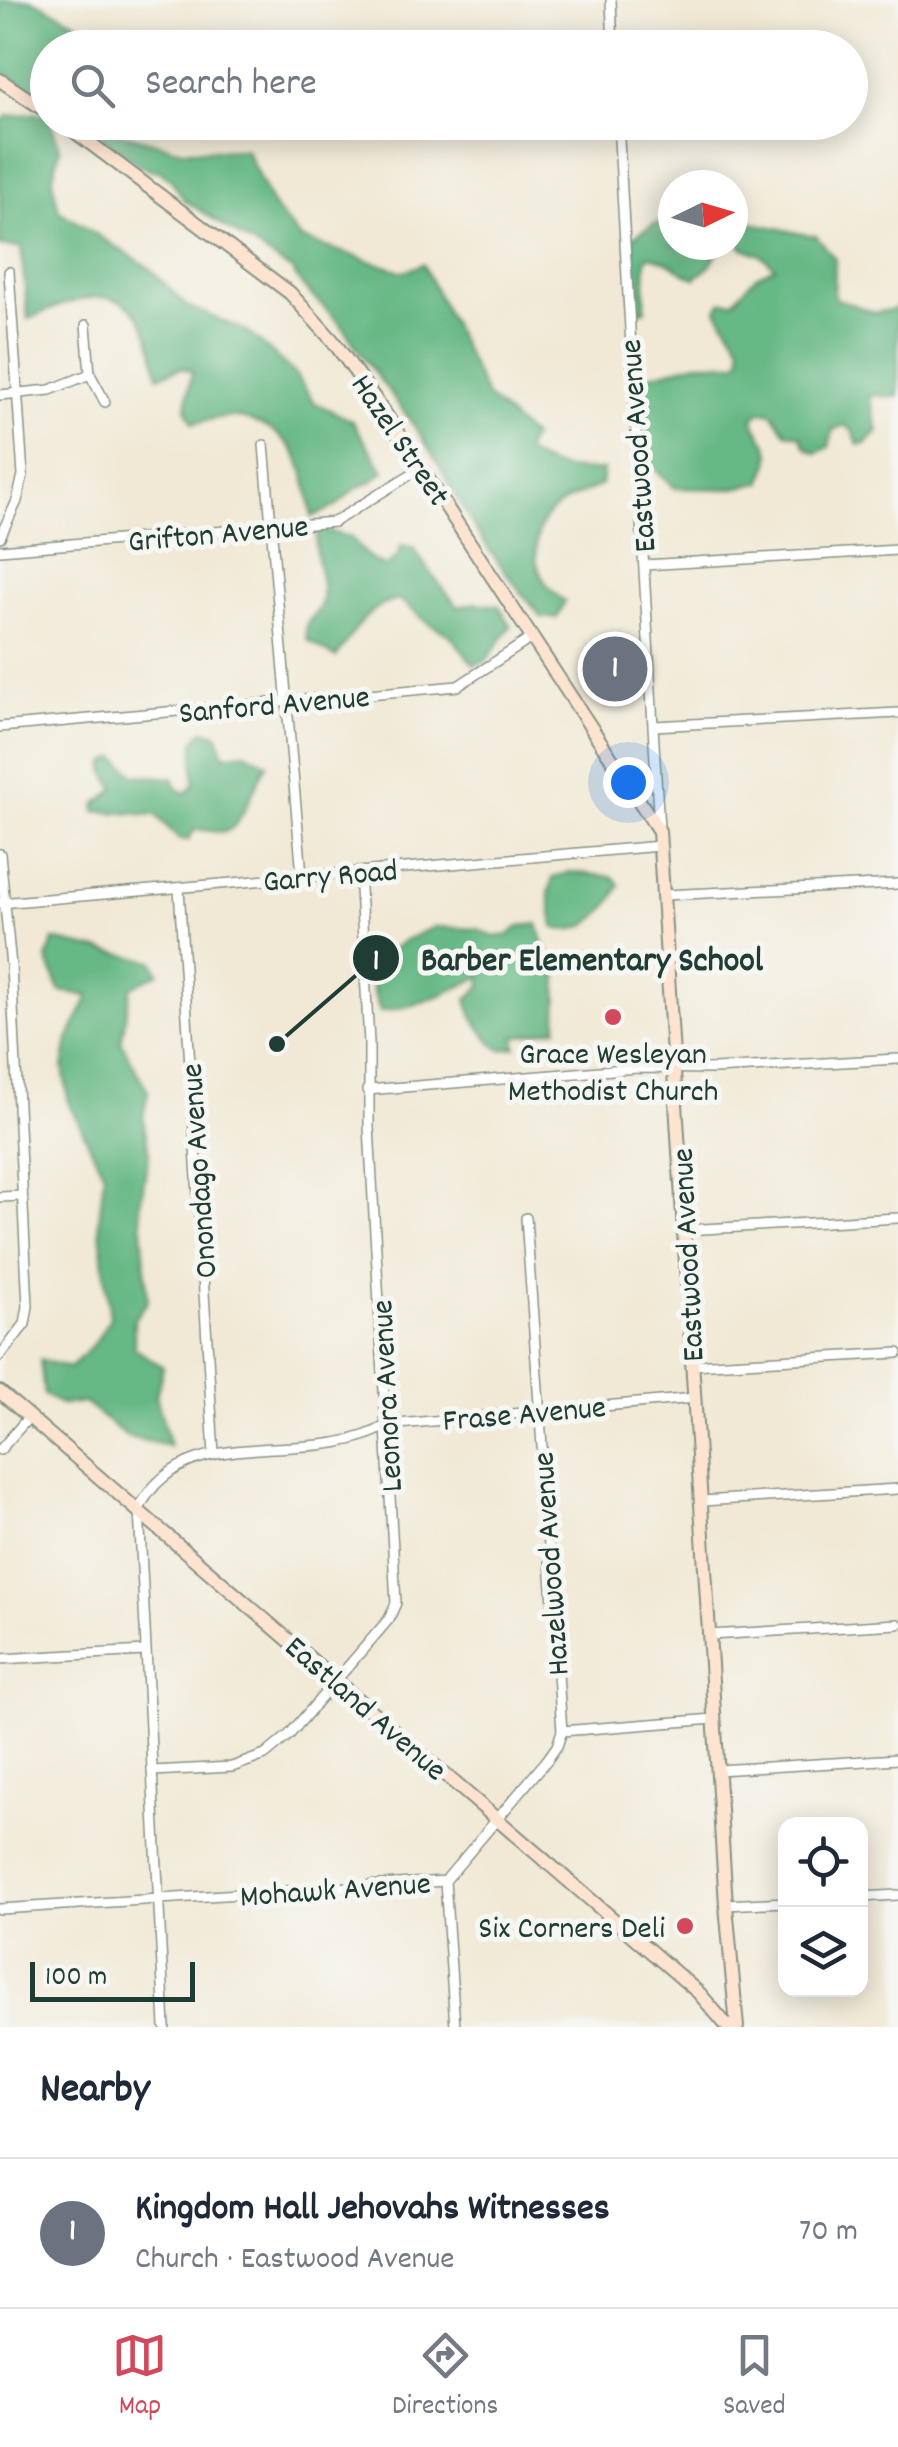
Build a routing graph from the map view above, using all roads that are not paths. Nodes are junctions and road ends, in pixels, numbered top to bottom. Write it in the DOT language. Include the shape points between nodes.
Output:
graph roads {
  1 [pos="610,0"];
  2 [pos="612,30"];
  3 [pos="0,80"];
  4 [pos="30,100"];
  5 [pos="86,140"];
  6 [pos="619,140"];
  7 [pos="10,272"];
  8 [pos="86,325"];
  9 [pos="90,374"];
  10 [pos="18,394"];
  11 [pos="0,395"];
  12 [pos="105,402"];
  13 [pos="264,445"];
  14 [pos="421,468"];
  15 [pos="271,527"];
  16 [pos="0,537"];
  17 [pos="0,550"];
  18 [pos="898,550"];
  19 [pos="644,565"];
  20 [pos="533,637"];
  21 [pos="286,702"];
  22 [pos="898,713"];
  23 [pos="0,726"];
  24 [pos="654,726"];
  25 [pos="659,831"];
  26 [pos="660,846"];
  27 [pos="0,854"];
  28 [pos="359,872"];
  29 [pos="302,875"];
  30 [pos="898,884"];
  31 [pos="179,888"];
  32 [pos="664,895"];
  33 [pos="2,903"];
  34 [pos="898,1059"];
  35 [pos="15,1060"];
  36 [pos="2,1061"];
  37 [pos="674,1068"];
  38 [pos="368,1090"];
  39 [pos="22,1196"];
  40 [pos="0,1197"];
  41 [pos="526,1218"];
  42 [pos="898,1218"];
  43 [pos="685,1230"];
  44 [pos="898,1353"];
  45 [pos="0,1356"];
  46 [pos="693,1365"];
  47 [pos="0,1392"];
  48 [pos="695,1398"];
  49 [pos="538,1411"];
  50 [pos="28,1417"];
  51 [pos="387,1424"];
  52 [pos="0,1450"];
  53 [pos="214,1454"];
  54 [pos="898,1489"];
  55 [pos="702,1502"];
  56 [pos="140,1509"];
  57 [pos="898,1624"];
  58 [pos="709,1635"];
  59 [pos="145,1652"];
  60 [pos="0,1659"];
  61 [pos="336,1680"];
  62 [pos="714,1719"];
  63 [pos="562,1731"];
  64 [pos="898,1759"];
  65 [pos="718,1770"];
  66 [pos="152,1771"];
  67 [pos="497,1822"];
  68 [pos="445,1882"];
  69 [pos="898,1895"];
  70 [pos="868,1897"];
  71 [pos="158,1900"];
  72 [pos="778,1902"];
  73 [pos="726,1905"];
  74 [pos="0,1909"];
  75 [pos="165,2027"];
  76 [pos="454,2027"];
  77 [pos="728,2027"];
  78 [pos="736,2027"];
  1 -- 2 [label="street"];
  3 -- 4 [label="street"];
  5 -- 14 [label="street, Hazel Street" via="290,293 352,365"];
  6 -- 19 [label="street, Eastwood Avenue"];
  7 -- 10 [label="street"];
  8 -- 9 [label="street"];
  9 -- 10 [label="street"];
  9 -- 12 [label="street"];
  10 -- 11 [label="street"];
  10 -- 16 [label="street" via="23,475"];
  13 -- 15 [label="street"];
  14 -- 15 [label="street, Grifton Avenue" via="334,522"];
  14 -- 20 [label="street, Hazel Street"];
  15 -- 17 [label="street, Grifton Avenue"];
  15 -- 21 [label="street"];
  18 -- 19 [label="street"];
  19 -- 24 [label="street, Eastwood Avenue"];
  20 -- 21 [label="street, Sanford Avenue" via="458,686"];
  20 -- 25 [label="street, Hazel Street"];
  21 -- 23 [label="street, Sanford Avenue"];
  21 -- 29 [label="street"];
  22 -- 24 [label="street"];
  24 -- 25 [label="street, Eastwood Avenue"];
  25 -- 26 [label="street, Eastwood Avenue"];
  26 -- 28 [label="street, Garry Road"];
  26 -- 32 [label="street, Eastwood Avenue"];
  27 -- 33 [label="street"];
  28 -- 29 [label="street, Garry Road"];
  28 -- 38 [label="street, Leonora Avenue"];
  29 -- 31 [label="street, Garry Road"];
  30 -- 32 [label="street"];
  31 -- 33 [label="street, Garry Road"];
  31 -- 53 [label="street, Onondago Avenue"];
  32 -- 37 [label="street, Eastwood Avenue"];
  33 -- 35 [label="street"];
  34 -- 37 [label="street"];
  35 -- 36 [label="street"];
  35 -- 39 [label="street"];
  37 -- 38 [label="street"];
  37 -- 43 [label="street, Eastwood Avenue"];
  38 -- 51 [label="street, Leonora Avenue"];
  39 -- 40 [label="street"];
  39 -- 45 [label="street" via="28,1315"];
  41 -- 49 [label="street, Hazelwood Avenue"];
  42 -- 43 [label="street"];
  43 -- 46 [label="street, Eastwood Avenue"];
  44 -- 46 [label="street"];
  46 -- 48 [label="street, Eastwood Avenue"];
  47 -- 50 [label="street, Eastland Avenue"];
  48 -- 49 [label="street, Frase Avenue"];
  48 -- 55 [label="street, Eastwood Avenue"];
  49 -- 51 [label="street, Frase Avenue"];
  49 -- 63 [label="street, Hazelwood Avenue"];
  50 -- 52 [label="street"];
  50 -- 56 [label="street, Eastland Avenue"];
  51 -- 53 [label="street, Frase Avenue" via="353,1441"];
  51 -- 61 [label="street, Leonora Avenue" via="396,1603"];
  53 -- 56 [label="street, Frase Avenue" via="159,1480"];
  54 -- 55 [label="street"];
  55 -- 58 [label="street, Eastwood Avenue"];
  56 -- 59 [label="street"];
  56 -- 61 [label="street, Eastland Avenue"];
  57 -- 58 [label="street"];
  58 -- 62 [label="street, Eastwood Avenue"];
  59 -- 60 [label="street"];
  59 -- 66 [label="street"];
  61 -- 66 [label="street, Leonora Avenue" via="265,1755 232,1767"];
  61 -- 67 [label="street, Eastland Avenue"];
  62 -- 63 [label="street"];
  62 -- 65 [label="street, Eastwood Avenue"];
  63 -- 67 [label="street, Mohawk Avenue"];
  64 -- 65 [label="street"];
  65 -- 73 [label="street, Eastwood Avenue"];
  66 -- 71 [label="street"];
  67 -- 68 [label="street, Mohawk Avenue"];
  67 -- 77 [label="street, Eastland Avenue"];
  68 -- 71 [label="street, Mohawk Avenue"];
  68 -- 76 [label="street"];
  69 -- 70 [label="street"];
  71 -- 74 [label="street, Mohawk Avenue"];
  71 -- 75 [label="street"];
  72 -- 73 [label="street"];
  73 -- 78 [label="street, Eastwood Avenue"];
}
